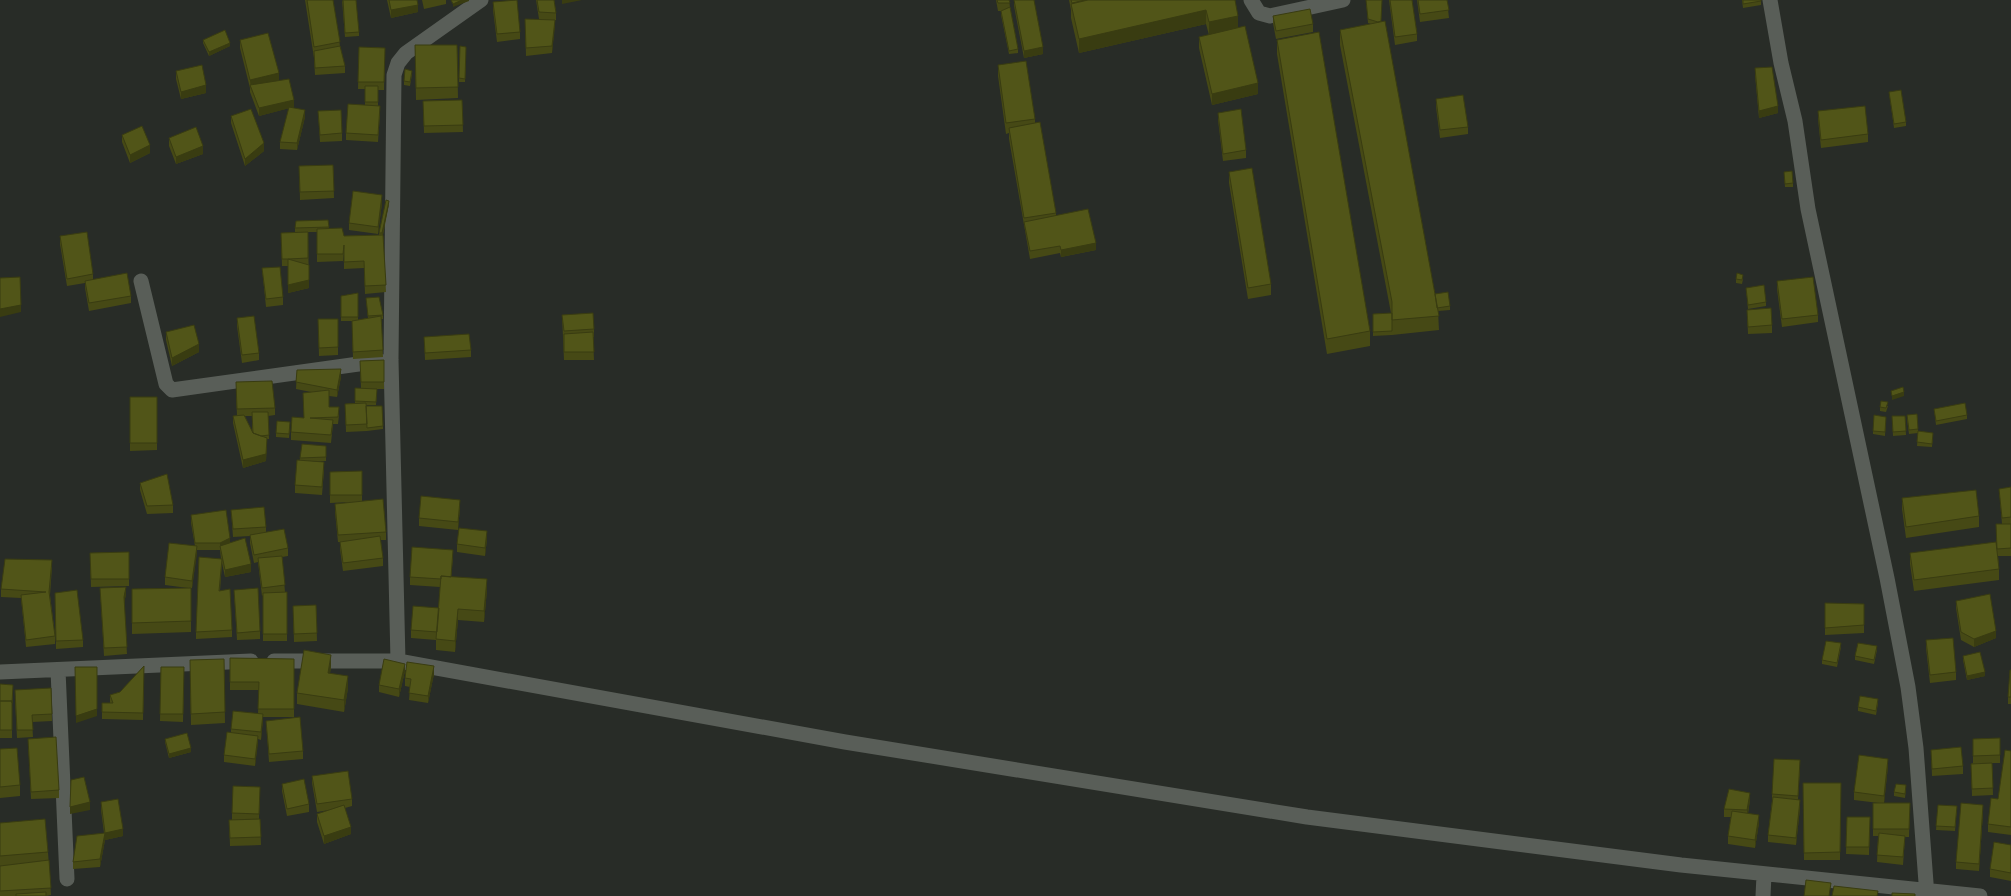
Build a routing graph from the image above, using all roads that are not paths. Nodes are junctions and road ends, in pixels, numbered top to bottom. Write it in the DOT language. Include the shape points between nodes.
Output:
graph roads {
  1 [pos="481,0"];
  2 [pos="1251,0"];
  3 [pos="1343,0"];
  4 [pos="1770,0"];
  5 [pos="141,281"];
  6 [pos="391,360"];
  7 [pos="398,661"];
  8 [pos="58,670"];
  9 [pos="0,672"];
  10 [pos="1764,874"];
  11 [pos="67,879"];
  12 [pos="1927,893"];
  13 [pos="1763,896"];
  14 [pos="1980,896"];
  1 -- 6 [label="street" via="406,53 394,75"];
  2 -- 3 [label="street" via="1259,13 1270,16"];
  4 -- 12 [label="street" via="1780,62 1795,121 1808,209 1888,578 1908,687"];
  5 -- 6 [label="street" via="166,384 172,390"];
  6 -- 7 [label="street"];
  7 -- 8 [label="street" via="239,661"];
  7 -- 10 [label="street" via="845,742 1307,817"];
  8 -- 9 [label="street"];
  8 -- 11 [label="street"];
  10 -- 12 [label="street"];
  10 -- 13 [label="street"];
  12 -- 14 [label="street"];
}
